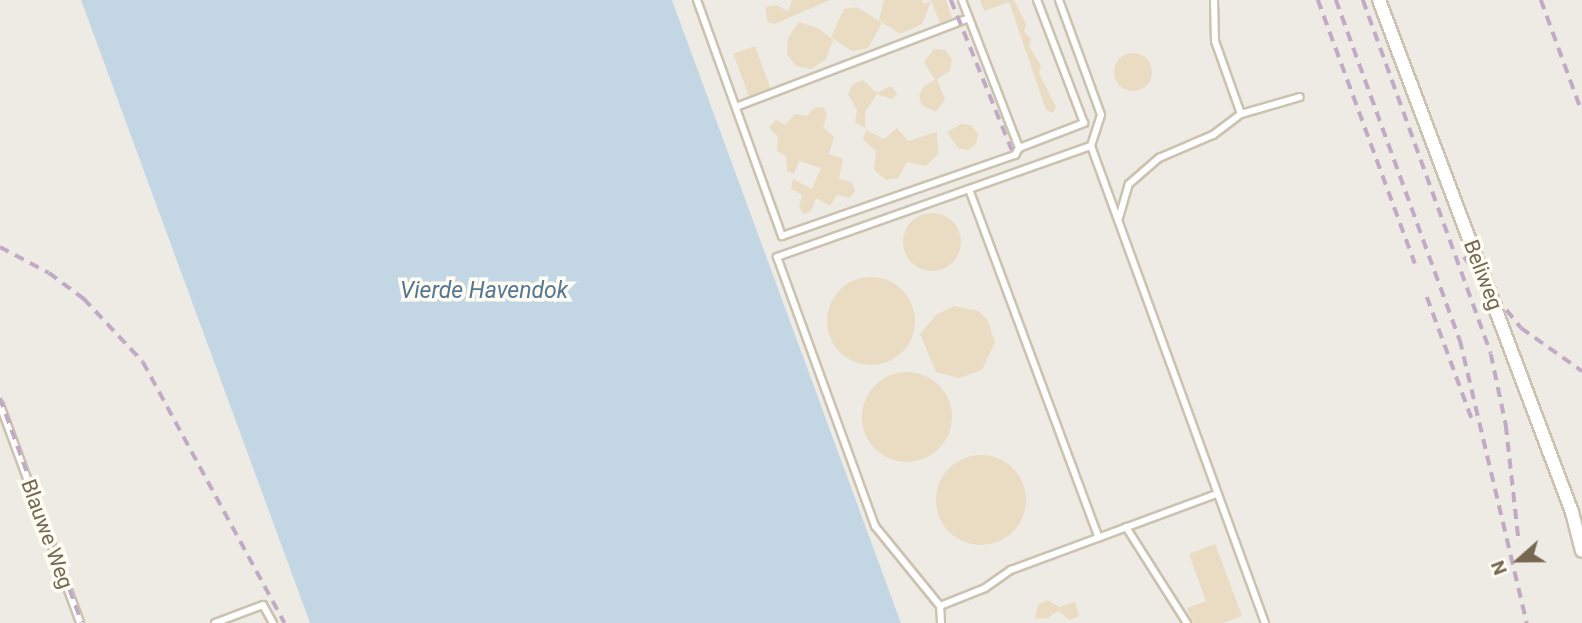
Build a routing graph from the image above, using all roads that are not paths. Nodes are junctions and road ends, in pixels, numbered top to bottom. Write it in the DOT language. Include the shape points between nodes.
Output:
graph roads {
  1 [pos="697,0"];
  2 [pos="962,0"];
  3 [pos="1037,0"];
  4 [pos="1059,0"];
  5 [pos="1214,0"];
  6 [pos="1379,0"];
  7 [pos="969,18"];
  8 [pos="1300,97"];
  9 [pos="736,107"];
  10 [pos="1241,114"];
  11 [pos="1091,146"];
  12 [pos="1018,148"];
  13 [pos="969,189"];
  14 [pos="1118,220"];
  15 [pos="0,405"];
  16 [pos="1216,494"];
  17 [pos="1126,527"];
  18 [pos="1098,538"];
  19 [pos="1582,551"];
  20 [pos="940,606"];
  21 [pos="80,623"];
  22 [pos="215,623"];
  23 [pos="273,623"];
  24 [pos="941,623"];
  25 [pos="1187,623"];
  26 [pos="1265,623"];
  1 -- 9 [label="lane"];
  2 -- 7 [label="lane"];
  3 -- 12 [label="lane" via="1084,123"];
  4 -- 11 [label="lane" via="1101,115"];
  5 -- 10 [label="lane" via="1215,41"];
  6 -- 19 [label="street, Beliweg" via="1572,512"];
  7 -- 9 [label="lane"];
  7 -- 12 [label="lane"];
  8 -- 10 [label="lane"];
  9 -- 12 [label="lane" via="782,236 1014,155"];
  10 -- 14 [label="lane" via="1213,135 1159,158 1129,184"];
  11 -- 13 [label="lane"];
  11 -- 14 [label="lane"];
  13 -- 18 [label="lane"];
  13 -- 20 [label="lane" via="777,257 875,526"];
  14 -- 16 [label="lane"];
  15 -- 21 [label="lane, Blauwe Weg"];
  16 -- 17 [label="lane"];
  16 -- 26 [label="lane"];
  17 -- 18 [label="lane"];
  17 -- 25 [label="lane"];
  18 -- 20 [label="lane" via="1011,570 985,588"];
  20 -- 24 [label="lane"];
  22 -- 23 [label="lane" via="263,605"];
}
